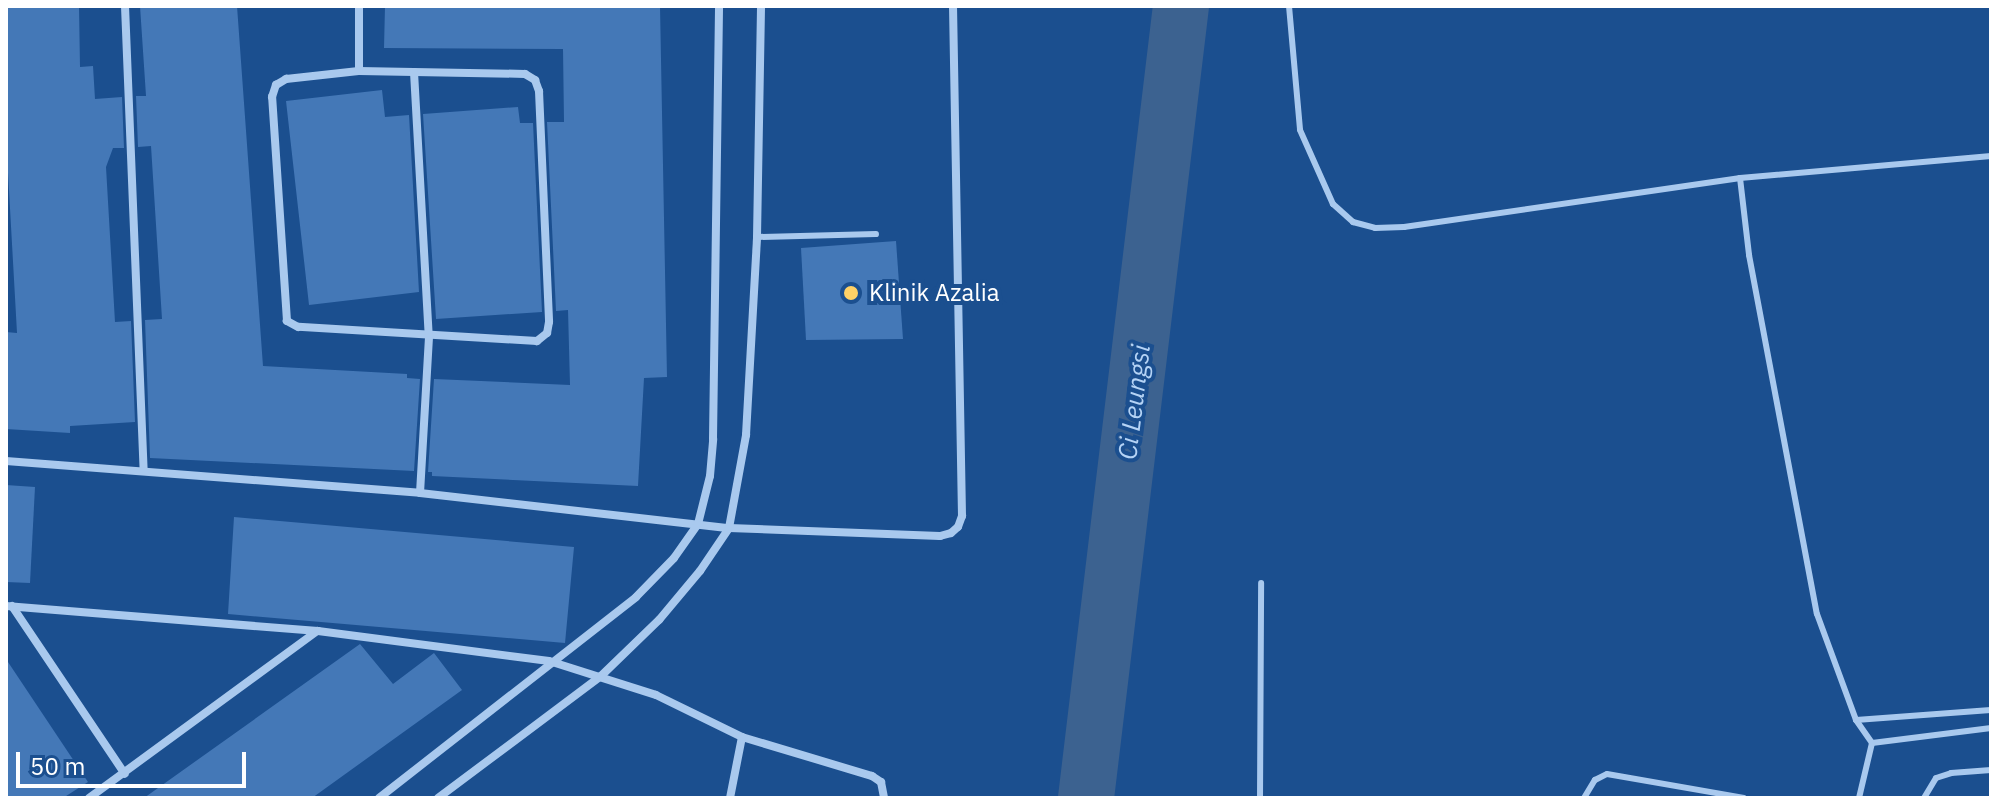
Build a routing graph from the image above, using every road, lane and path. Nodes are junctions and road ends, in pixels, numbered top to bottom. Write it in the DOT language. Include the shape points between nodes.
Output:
graph roads {
  1 [pos="125,6"];
  2 [pos="359,6"];
  3 [pos="719,6"];
  4 [pos="761,6"];
  5 [pos="953,6"];
  6 [pos="1289,6"];
  7 [pos="359,71"];
  8 [pos="414,72"];
  9 [pos="1991,156"];
  10 [pos="1740,178"];
  11 [pos="876,234"];
  12 [pos="757,237"];
  13 [pos="429,337"];
  14 [pos="6,461"];
  15 [pos="144,470"];
  16 [pos="420,493"];
  17 [pos="698,524"];
  18 [pos="729,528"];
  19 [pos="1261,583"];
  20 [pos="9,606"];
  21 [pos="318,631"];
  22 [pos="549,661"];
  23 [pos="601,676"];
  24 [pos="1991,710"];
  25 [pos="1856,720"];
  26 [pos="1991,728"];
  27 [pos="742,737"];
  28 [pos="1872,743"];
  29 [pos="1991,770"];
  30 [pos="125,774"];
  31 [pos="89,798"];
  32 [pos="379,798"];
  33 [pos="438,798"];
  34 [pos="730,798"];
  35 [pos="884,798"];
  36 [pos="1260,798"];
  37 [pos="1584,798"];
  38 [pos="1744,798"];
  39 [pos="1859,798"];
  40 [pos="1924,798"];
  1 -- 15 [label="street"];
  2 -- 7 [label="street"];
  3 -- 17 [label="street" via="713,439"];
  4 -- 12 [label="street"];
  5 -- 18 [label="street" via="962,516 958,527 940,536"];
  6 -- 10 [label="lane" via="1300,130 1333,204 1353,222 1404,227"];
  7 -- 8 [label="street"];
  7 -- 13 [label="street" via="286,79 276,85 272,97 287,321 298,327"];
  8 -- 13 [label="street"];
  8 -- 13 [label="street" via="525,74 539,91 547,333 537,341"];
  9 -- 10 [label="lane"];
  10 -- 25 [label="lane" via="1749,255 1817,614"];
  11 -- 12 [label="lane"];
  12 -- 18 [label="street" via="746,435"];
  13 -- 16 [label="street"];
  14 -- 15 [label="street"];
  15 -- 16 [label="street"];
  16 -- 17 [label="street"];
  17 -- 18 [label="street"];
  17 -- 22 [label="street" via="636,597"];
  18 -- 23 [label="street" via="659,620"];
  19 -- 36 [label="lane"];
  20 -- 21 [label="street"];
  20 -- 30 [label="street"];
  21 -- 22 [label="street"];
  21 -- 30 [label="street"];
  22 -- 23 [label="street"];
  22 -- 32 [label="street"];
  23 -- 27 [label="street" via="656,695"];
  23 -- 33 [label="street"];
  24 -- 25 [label="lane"];
  25 -- 28 [label="lane"];
  26 -- 28 [label="lane"];
  27 -- 34 [label="street"];
  27 -- 35 [label="street" via="872,776 881,782"];
  28 -- 39 [label="lane"];
  29 -- 40 [label="lane" via="1936,778"];
  30 -- 31 [label="street"];
  37 -- 38 [label="lane" via="1595,780 1607,774"];
}
